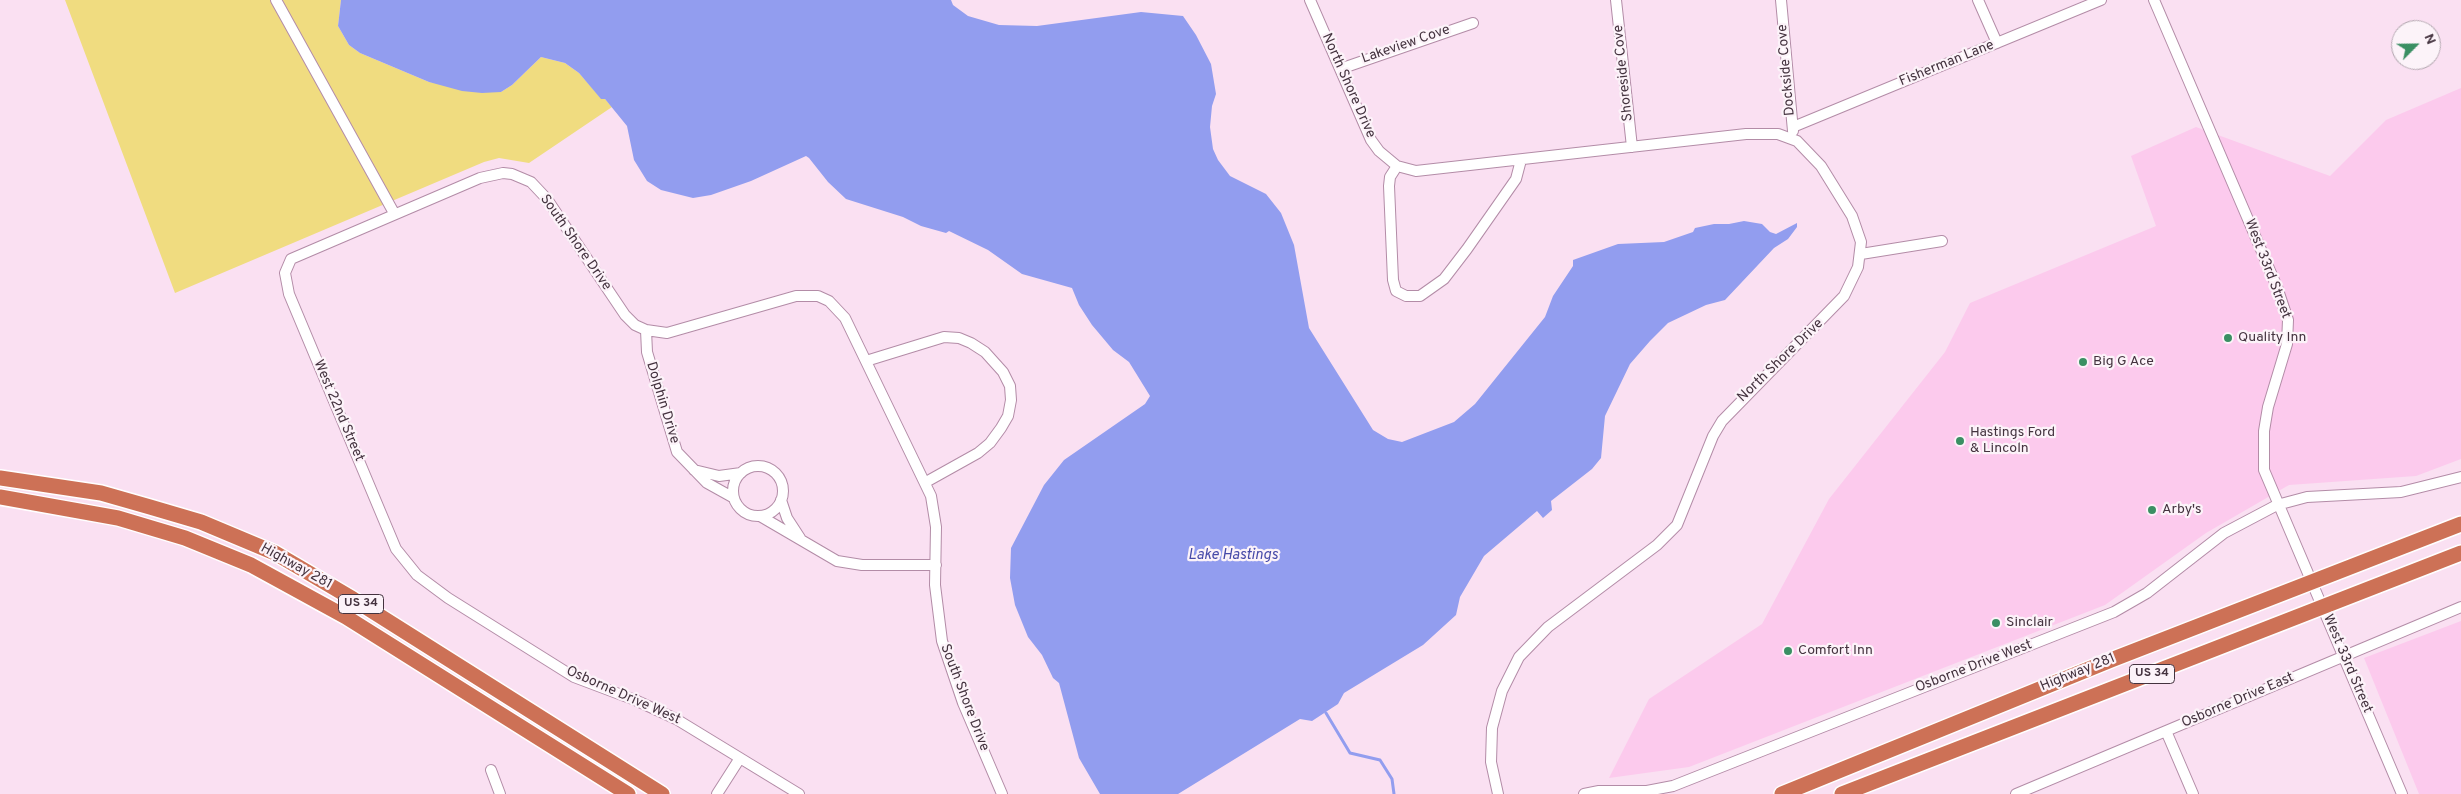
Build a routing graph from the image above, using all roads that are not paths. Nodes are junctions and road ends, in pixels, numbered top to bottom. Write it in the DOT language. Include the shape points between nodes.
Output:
graph roads {
  1 [pos="276,0"];
  2 [pos="1310,0"];
  3 [pos="1616,0"];
  4 [pos="1781,0"];
  5 [pos="1978,0"];
  6 [pos="2101,0"];
  7 [pos="2154,0"];
  8 [pos="1473,22"];
  9 [pos="1997,44"];
  10 [pos="1340,69"];
  11 [pos="1793,126"];
  12 [pos="1794,140"];
  13 [pos="1632,147"];
  14 [pos="1521,160"];
  15 [pos="1397,166"];
  16 [pos="394,213"];
  17 [pos="1942,241"];
  18 [pos="1861,254"];
  19 [pos="288,291"];
  20 [pos="646,330"];
  21 [pos="866,361"];
  22 [pos="693,469"];
  23 [pos="741,473"];
  24 [pos="2461,477"];
  25 [pos="0,478"];
  26 [pos="926,482"];
  27 [pos="0,497"];
  28 [pos="734,498"];
  29 [pos="781,500"];
  30 [pos="2277,505"];
  31 [pos="760,516"];
  32 [pos="2461,524"];
  33 [pos="389,531"];
  34 [pos="800,538"];
  35 [pos="2461,553"];
  36 [pos="936,565"];
  37 [pos="2312,582"];
  38 [pos="2324,607"];
  39 [pos="2461,607"];
  40 [pos="2344,656"];
  41 [pos="2166,731"];
  42 [pos="740,758"];
  43 [pos="491,770"];
  44 [pos="500,794"];
  45 [pos="628,794"];
  46 [pos="662,794"];
  47 [pos="717,794"];
  48 [pos="799,794"];
  49 [pos="1002,794"];
  50 [pos="1498,794"];
  51 [pos="1584,794"];
  52 [pos="1782,794"];
  53 [pos="1842,794"];
  54 [pos="2016,794"];
  55 [pos="2193,794"];
  56 [pos="2402,794"];
  1 -- 16 [label="street"];
  2 -- 10 [label="street, North Shore Drive"];
  3 -- 13 [label="street, Shoreside Cove"];
  4 -- 11 [label="street, Dockside Cove"];
  5 -- 9 [label="street"];
  6 -- 9 [label="street, Fisherman Lane"];
  7 -- 30 [label="street, West 33rd Street" via="2288,320 2287,344 2264,431 2264,470"];
  8 -- 10 [label="street, Lakeview Cove"];
  9 -- 11 [label="street, Fisherman Lane"];
  10 -- 15 [label="street, North Shore Drive" via="1371,140"];
  11 -- 12 [label="street, Dockside Cove"];
  12 -- 13 [label="street, North Shore Drive" via="1764,133"];
  12 -- 18 [label="street, North Shore Drive" via="1821,166 1852,216 1860,236"];
  13 -- 14 [label="street, North Shore Drive"];
  14 -- 15 [label="street, North Shore Drive" via="1416,171"];
  14 -- 15 [label="street" via="1516,179 1444,279 1420,296 1396,292 1393,280 1388,186"];
  16 -- 19 [label="street, South Shore Drive" via="291,259 285,273"];
  16 -- 20 [label="street, South Shore Drive" via="493,174 521,177 531,182 546,199 625,316"];
  17 -- 18 [label="street"];
  18 -- 50 [label="street, North Shore Drive" via="1855,276 1844,296 1722,421 1677,525 1657,546 1548,627 1519,657 1502,691 1492,728 1491,762"];
  19 -- 33 [label="street, West 22nd Street"];
  20 -- 21 [label="street, South Shore Drive" via="667,333 796,296 818,296 839,310"];
  20 -- 22 [label="street, Dolphin Drive" via="647,352 672,440 677,452"];
  21 -- 26 [label="street, South Shore Drive"];
  21 -- 26 [label="street" via="914,344 944,337 959,338 985,352 1004,372 1011,400 1008,416 1001,428 978,454"];
  22 -- 23 [label="street, Dolphin Drive" via="719,476"];
  22 -- 28 [label="street, Dolphin Drive" via="707,483"];
  23 -- 28 [label="street" via="734,486"];
  23 -- 29 [label="street, Dolphin Drive" via="755,467 772,472 781,484"];
  24 -- 30 [label="street, Osborne Drive West" via="2401,492 2306,497"];
  25 -- 46 [label="highway, Highway 281 / US 34" via="101,493 201,522 275,553"];
  26 -- 36 [label="street, South Shore Drive" via="935,514"];
  27 -- 45 [label="highway, Highway 281 / US 34" via="84,511 148,527 251,565 346,617"];
  28 -- 31 [label="street, Dolphin Drive" via="742,511"];
  29 -- 31 [label="street" via="772,512"];
  29 -- 34 [label="street, Dolphin Drive" via="787,518"];
  30 -- 37 [label="street, West 33rd Street"];
  30 -- 51 [label="street, Osborne Drive West" via="2224,533 2147,593 2114,612 1673,786 1647,791"];
  31 -- 34 [label="street, Dolphin Drive"];
  32 -- 37 [label="highway, Highway 281 / US 34"];
  33 -- 42 [label="street, Osborne Drive West" via="396,549 417,575 448,598 574,678 676,719"];
  34 -- 36 [label="street, Dolphin Drive" via="838,561 851,564"];
  35 -- 38 [label="highway, Highway 281 / US 34"];
  36 -- 49 [label="street, South Shore Drive" via="935,585 942,641 963,703"];
  37 -- 38 [label="street, West 33rd Street"];
  37 -- 52 [label="highway, Highway 281 / US 34"];
  38 -- 40 [label="street, West 33rd Street"];
  38 -- 53 [label="highway, Highway 281 / US 34"];
  39 -- 40 [label="street, Osborne Drive East"];
  40 -- 41 [label="street, Osborne Drive East"];
  40 -- 56 [label="street, West 33rd Street"];
  41 -- 54 [label="street, Osborne Drive East"];
  41 -- 55 [label="street"];
  42 -- 47 [label="street"];
  42 -- 48 [label="street, Osborne Drive West"];
  43 -- 44 [label="street"];
}
